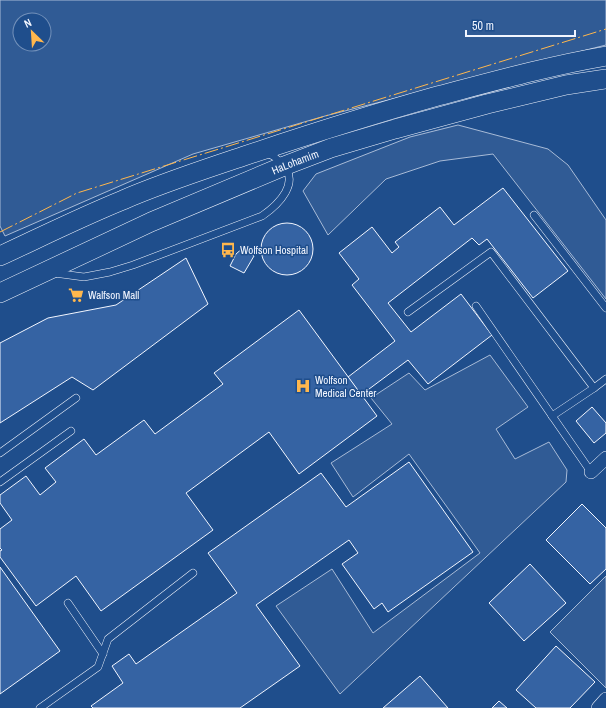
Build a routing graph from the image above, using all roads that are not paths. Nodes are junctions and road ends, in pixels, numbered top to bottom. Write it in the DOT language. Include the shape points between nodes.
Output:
graph roads {
  1 [pos="606,56"];
  2 [pos="606,79"];
  3 [pos="255,152"];
  4 [pos="284,166"];
  5 [pos="534,215"];
  6 [pos="0,256"];
  7 [pos="46,272"];
  8 [pos="0,293"];
  9 [pos="476,306"];
  10 [pos="606,308"];
  11 [pos="408,312"];
  12 [pos="606,379"];
  13 [pos="594,388"];
  14 [pos="76,398"];
  15 [pos="552,416"];
  16 [pos="71,431"];
  17 [pos="1,449"];
  18 [pos="606,458"];
  19 [pos="591,472"];
  20 [pos="0,482"];
  21 [pos="193,573"];
  22 [pos="68,603"];
  23 [pos="103,654"];
  24 [pos="606,700"];
  25 [pos="40,708"];
  26 [pos="598,708"];
  1 -- 3 [label="main road, HaLohamim" via="519,75 393,108"];
  2 -- 4 [label="main road, HaLohamim" via="566,85 487,104 331,148"];
  3 -- 4 [label="lane" via="270,154"];
  3 -- 6 [label="main road, HaLohamim" via="121,200"];
  4 -- 7 [label="main road, HaLohamim" via="151,222"];
  4 -- 7 [label="lane" via="289,178 287,190 272,209 262,216 110,272 84,277"];
  5 -- 10 [label="lane"];
  7 -- 8 [label="main road, HaLohamim"];
  9 -- 15 [label="lane"];
  11 -- 13 [label="lane" via="491,252"];
  12 -- 13 [label="lane"];
  13 -- 15 [label="lane"];
  14 -- 17 [label="lane"];
  15 -- 19 [label="lane"];
  16 -- 20 [label="lane"];
  18 -- 19 [label="street"];
  21 -- 23 [label="lane" via="108,639"];
  22 -- 23 [label="lane"];
  23 -- 25 [label="lane" via="98,666"];
  24 -- 26 [label="street"];
}
